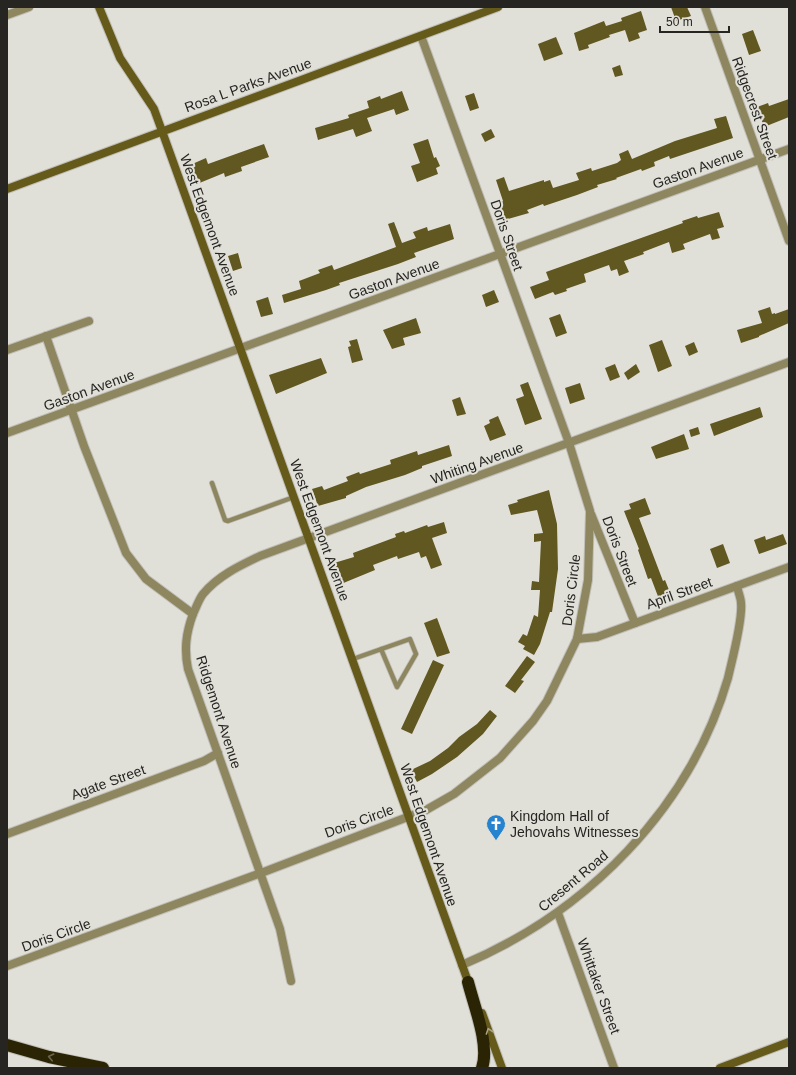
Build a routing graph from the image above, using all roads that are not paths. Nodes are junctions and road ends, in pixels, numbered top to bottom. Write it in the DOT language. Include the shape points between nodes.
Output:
graph roads {
  1 [pos="29,7"];
  2 [pos="99,7"];
  3 [pos="498,7"];
  4 [pos="705,7"];
  5 [pos="7,15"];
  6 [pos="421,36"];
  7 [pos="162,130"];
  8 [pos="789,149"];
  9 [pos="760,160"];
  10 [pos="7,189"];
  11 [pos="789,241"];
  12 [pos="500,254"];
  13 [pos="89,321"];
  14 [pos="46,336"];
  15 [pos="241,349"];
  16 [pos="7,350"];
  17 [pos="789,362"];
  18 [pos="72,410"];
  19 [pos="7,433"];
  20 [pos="569,443"];
  21 [pos="212,483"];
  22 [pos="294,497"];
  23 [pos="590,511"];
  24 [pos="309,538"];
  25 [pos="789,567"];
  26 [pos="737,586"];
  27 [pos="194,614"];
  28 [pos="635,623"];
  29 [pos="578,639"];
  30 [pos="382,649"];
  31 [pos="353,659"];
  32 [pos="218,753"];
  33 [pos="410,816"];
  34 [pos="7,834"];
  35 [pos="261,873"];
  36 [pos="558,913"];
  37 [pos="462,965"];
  38 [pos="7,966"];
  39 [pos="290,981"];
  40 [pos="468,982"];
  41 [pos="789,1042"];
  42 [pos="7,1045"];
  43 [pos="103,1068"];
  44 [pos="482,1068"];
  45 [pos="502,1068"];
  46 [pos="614,1068"];
  47 [pos="720,1068"];
  1 -- 5 [label="street"];
  2 -- 7 [label="street, West Edgemont Avenue" via="120,58 154,109"];
  3 -- 6 [label="street, Rosa L Parks Avenue"];
  4 -- 9 [label="street, Ridgecrest Street"];
  6 -- 7 [label="street, Rosa L Parks Avenue"];
  6 -- 12 [label="street, Doris Street"];
  7 -- 10 [label="street, Rosa L Parks Avenue"];
  7 -- 15 [label="street, West Edgemont Avenue"];
  8 -- 9 [label="street, Gaston Avenue"];
  9 -- 11 [label="street, Ridgecrest Street"];
  9 -- 12 [label="street, Gaston Avenue"];
  12 -- 15 [label="street, Gaston Avenue"];
  12 -- 20 [label="street, Doris Street"];
  13 -- 14 [label="street"];
  14 -- 16 [label="street"];
  14 -- 18 [label="street"];
  15 -- 18 [label="street, Gaston Avenue"];
  15 -- 22 [label="street, West Edgemont Avenue"];
  17 -- 20 [label="street, Whiting Avenue"];
  18 -- 19 [label="street, Gaston Avenue"];
  18 -- 27 [label="street" via="126,553 146,579"];
  20 -- 23 [label="street, Doris Circle"];
  20 -- 24 [label="street, Whiting Avenue"];
  21 -- 22 [label="lane" via="225,520 228,521"];
  22 -- 24 [label="street, West Edgemont Avenue"];
  23 -- 28 [label="street, Doris Street"];
  23 -- 29 [label="street, Doris Circle" via="588,580"];
  24 -- 27 [label="street, Whiting Avenue" via="260,556 228,573 202,595"];
  24 -- 31 [label="street, West Edgemont Avenue"];
  25 -- 26 [label="street, April Street"];
  26 -- 28 [label="street, April Street"];
  26 -- 36 [label="street, Cresent Road" via="742,606 732,663 715,715 694,761 666,804 633,845 596,882"];
  27 -- 32 [label="street, Ridgemont Avenue" via="187,631 187,662"];
  28 -- 29 [label="street, April Street" via="597,637"];
  29 -- 33 [label="street, Doris Circle" via="547,701 511,747 482,774 454,794 433,807"];
  30 -- 30 [label="lane" via="410,639 416,654 397,687"];
  30 -- 31 [label="lane"];
  31 -- 33 [label="street, West Edgemont Avenue"];
  32 -- 34 [label="street, Agate Street" via="204,761"];
  32 -- 35 [label="street, Ridgemont Avenue"];
  33 -- 35 [label="street, Doris Circle"];
  33 -- 37 [label="street, West Edgemont Avenue"];
  35 -- 38 [label="street, Doris Circle"];
  35 -- 39 [label="street, Ridgemont Avenue" via="280,929"];
  36 -- 37 [label="street, Cresent Road" via="502,947"];
  36 -- 46 [label="street, Whittaker Street"];
  37 -- 40 [label="street, West Edgemont Avenue"];
  40 -- 44 [label="highway" via="484,1041"];
  45 -- 40 [label="street, West Edgemont Avenue, one-way"];
  41 -- 47 [label="street"];
  43 -- 42 [label="highway, one-way"];
}
